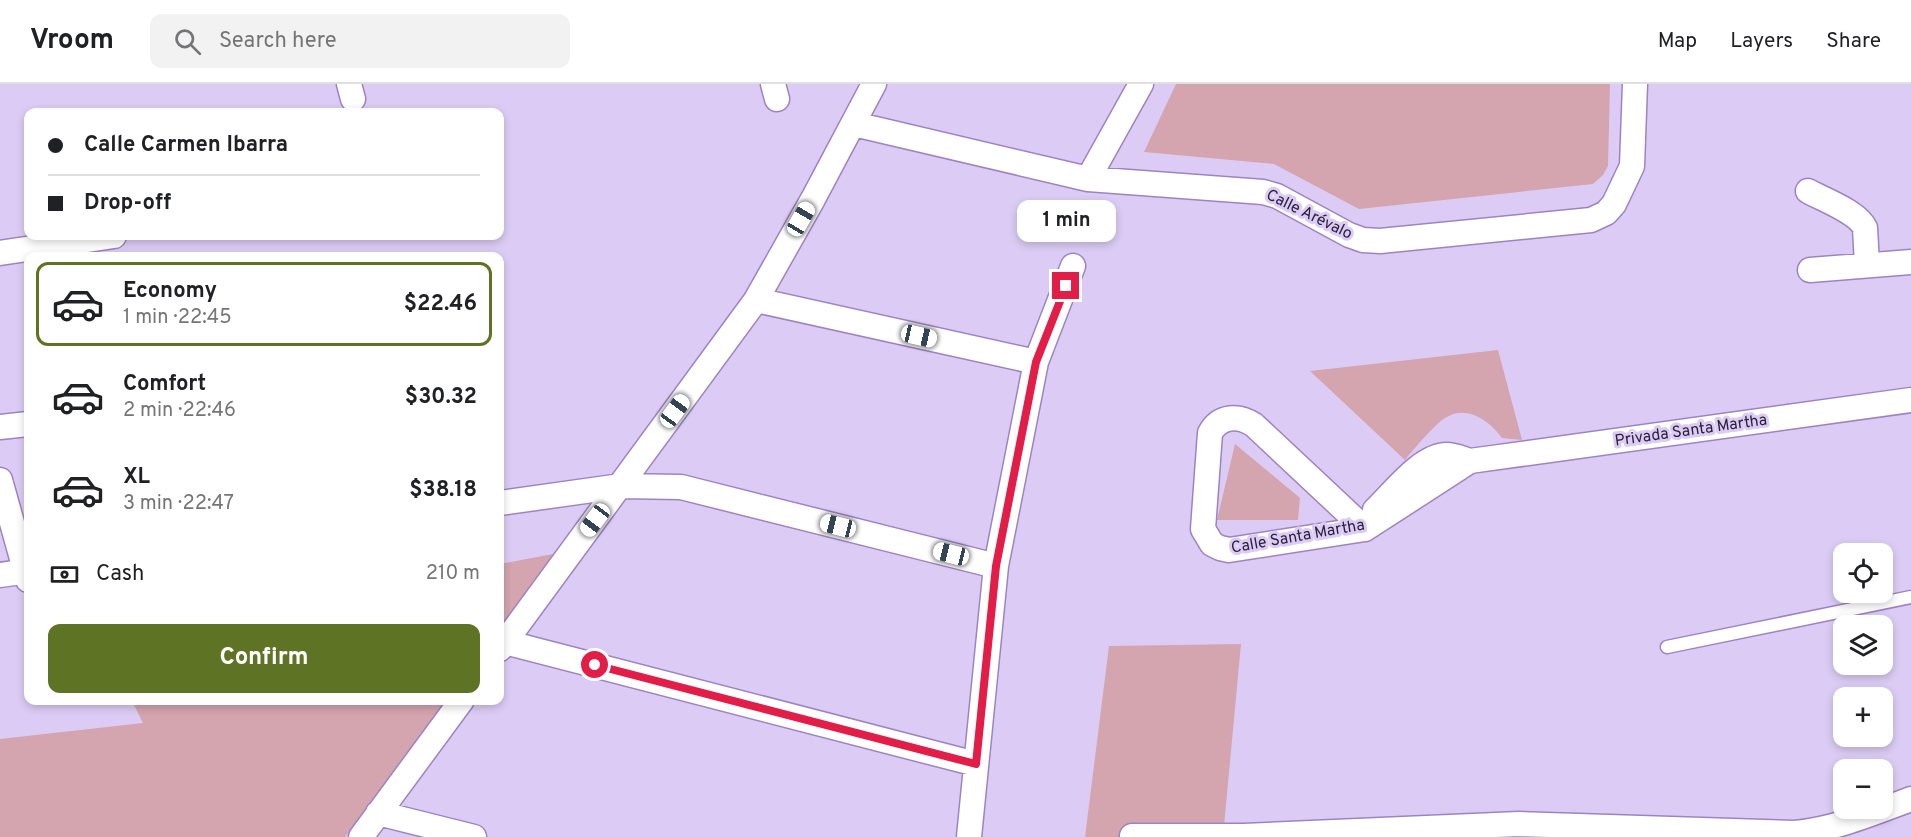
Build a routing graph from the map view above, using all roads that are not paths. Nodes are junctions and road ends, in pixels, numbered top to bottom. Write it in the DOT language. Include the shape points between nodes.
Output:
graph roads {
  1 [pos="874,84"];
  2 [pos="1141,84"];
  3 [pos="1635,84"];
  4 [pos="854,124"];
  5 [pos="1088,179"];
  6 [pos="1808,191"];
  7 [pos="87,240"];
  8 [pos="0,253"];
  9 [pos="1911,262"];
  10 [pos="1867,264"];
  11 [pos="1073,266"];
  12 [pos="1810,270"];
  13 [pos="756,300"];
  14 [pos="1036,362"];
  15 [pos="1911,400"];
  16 [pos="24,424"];
  17 [pos="0,427"];
  18 [pos="1470,461"];
  19 [pos="0,480"];
  20 [pos="621,486"];
  21 [pos="504,502"];
  22 [pos="1363,526"];
  23 [pos="24,564"];
  24 [pos="996,566"];
  25 [pos="24,574"];
  26 [pos="0,575"];
  27 [pos="1911,597"];
  28 [pos="504,643"];
  29 [pos="504,646"];
  30 [pos="1668,647"];
  31 [pos="458,705"];
  32 [pos="976,764"];
  33 [pos="1911,799"];
  34 [pos="378,813"];
  35 [pos="1795,835"];
  36 [pos="361,837"];
  37 [pos="474,837"];
  38 [pos="969,837"];
  39 [pos="1131,837"];
  40 [pos="1244,837"];
  1 -- 4 [label="street"];
  2 -- 5 [label="street"];
  3 -- 5 [label="street, Calle Arévalo" via="1632,166 1614,204 1591,220 1363,240 1263,192"];
  4 -- 5 [label="street, Calle Arévalo"];
  4 -- 13 [label="street"];
  6 -- 10 [label="street" via="1863,224"];
  7 -- 8 [label="street"];
  9 -- 10 [label="street"];
  10 -- 12 [label="street"];
  11 -- 14 [label="street"];
  13 -- 14 [label="street"];
  13 -- 20 [label="street"];
  14 -- 24 [label="street"];
  15 -- 18 [label="street, Privada Santa Martha"];
  16 -- 17 [label="street"];
  18 -- 22 [label="street, Calle Santa Martha" via="1447,455 1424,462"];
  19 -- 23 [label="street"];
  20 -- 21 [label="street"];
  20 -- 24 [label="street" via="681,487"];
  20 -- 28 [label="street"];
  22 -- 22 [label="street, Calle Santa Martha" via="1228,550 1212,544 1203,522 1212,429 1226,419 1238,418 1254,425"];
  24 -- 32 [label="street"];
  25 -- 26 [label="street"];
  27 -- 30 [label="lane"];
  29 -- 32 [label="street"];
  31 -- 34 [label="street"];
  32 -- 38 [label="street"];
  33 -- 35 [label="street" via="1839,826"];
  34 -- 36 [label="street"];
  34 -- 37 [label="street"];
  35 -- 40 [label="street" via="1519,824"];
  39 -- 40 [label="street"];
}
